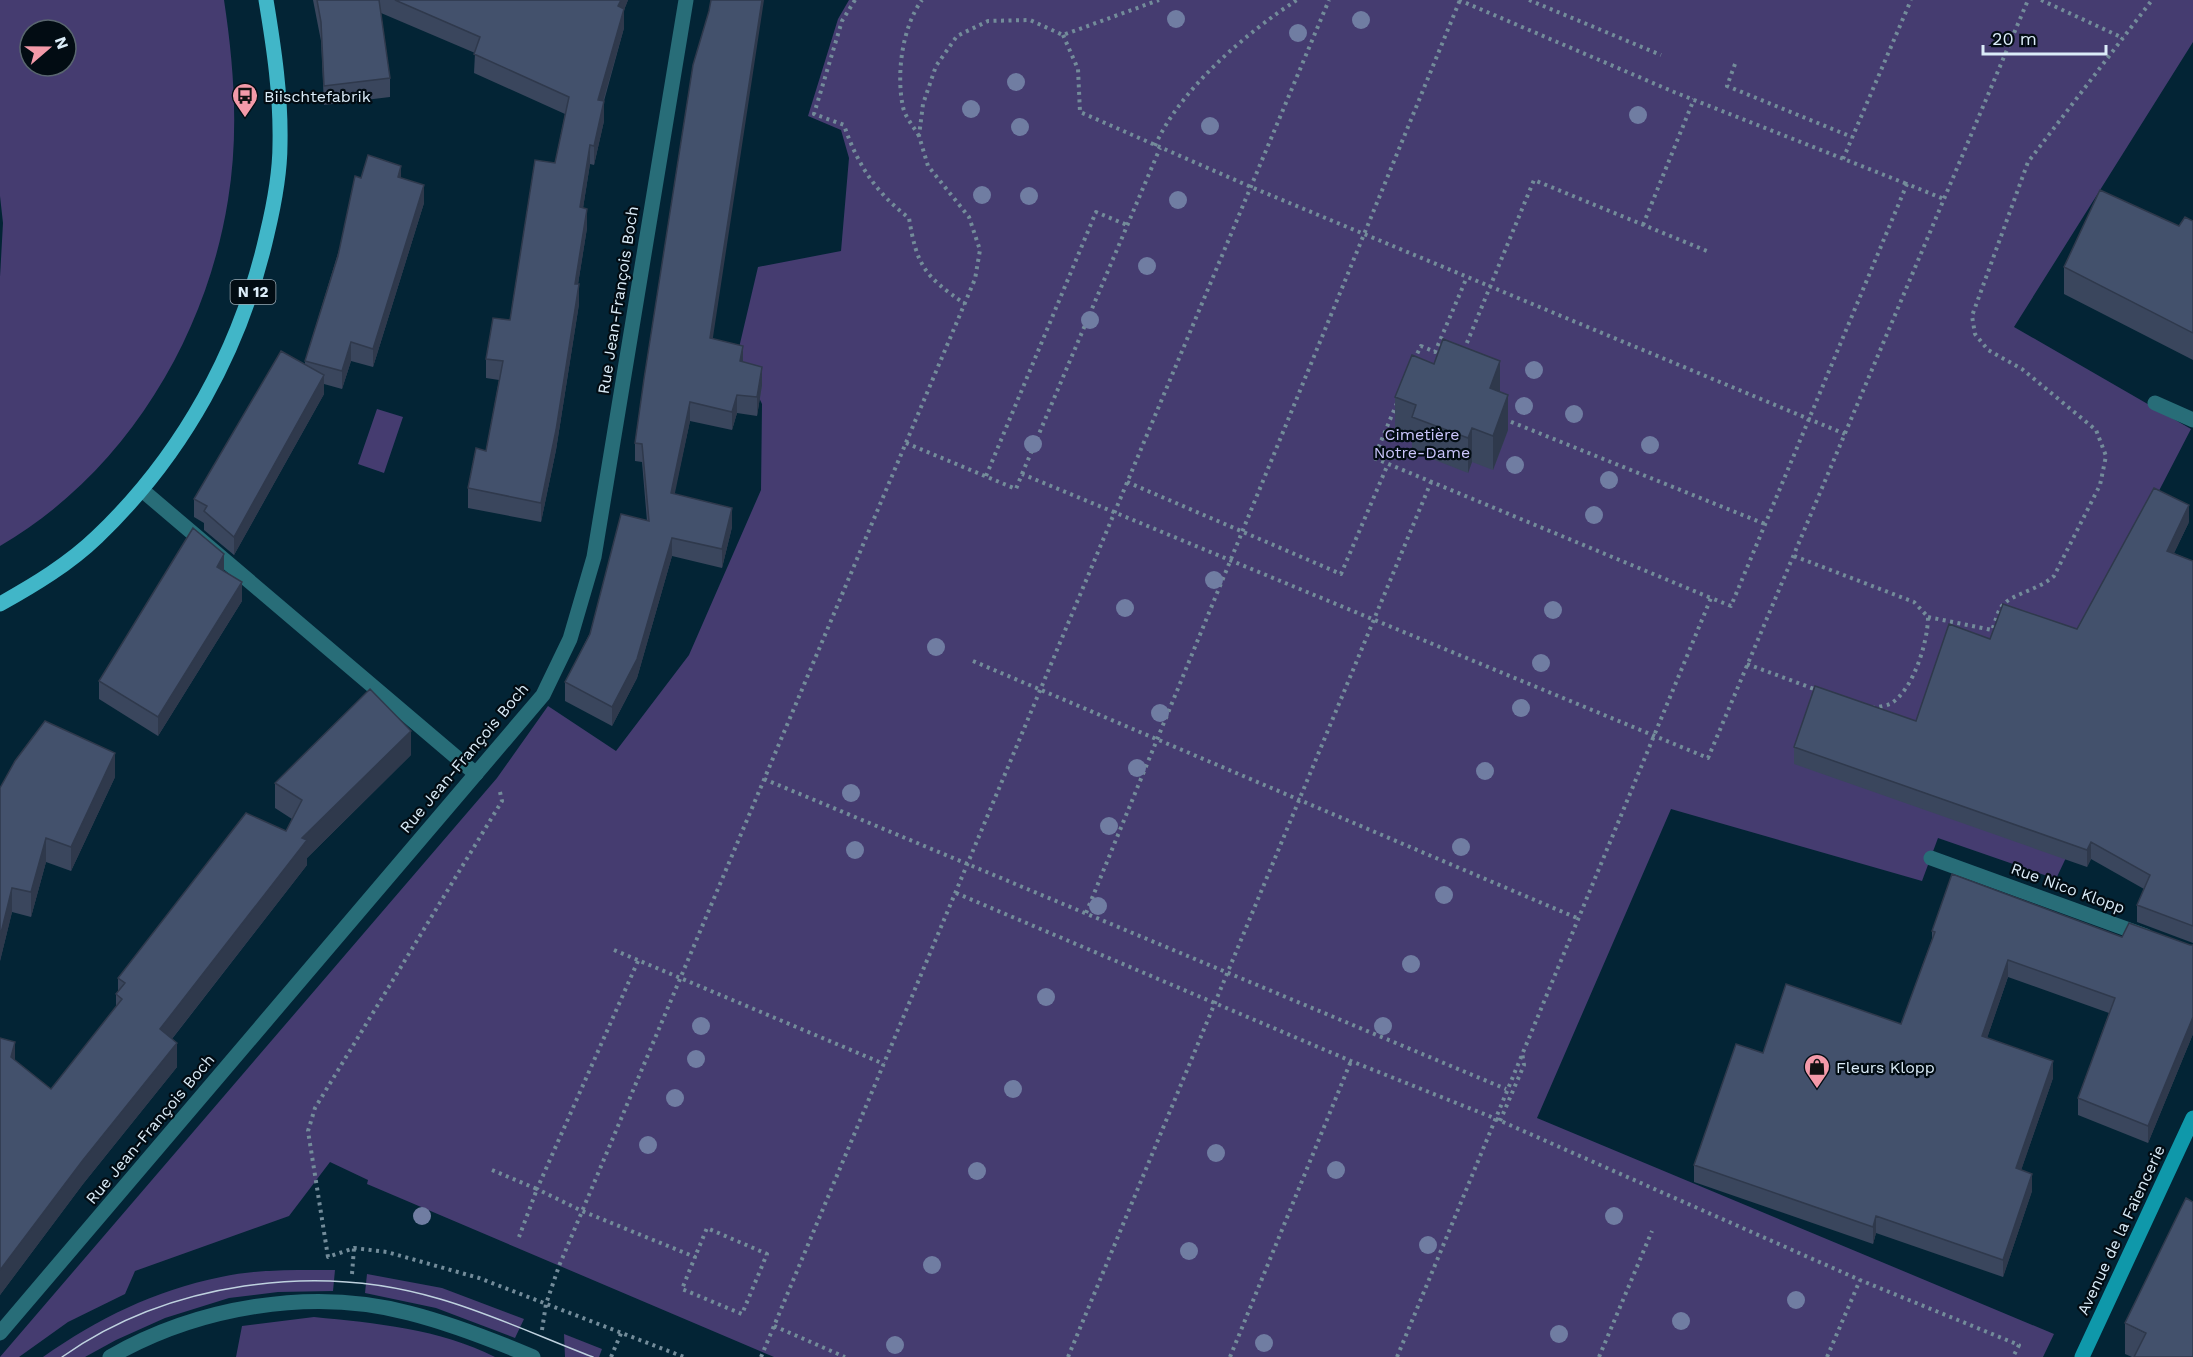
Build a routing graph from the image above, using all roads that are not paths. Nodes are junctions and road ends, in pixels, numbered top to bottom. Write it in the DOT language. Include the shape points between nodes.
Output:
graph roads {
  1 [pos="266,0"];
  2 [pos="686,0"];
  3 [pos="2155,403"];
  4 [pos="2193,420"];
  5 [pos="142,490"];
  6 [pos="0,604"];
  7 [pos="476,774"];
  8 [pos="1931,858"];
  9 [pos="2160,941"];
  10 [pos="2193,1118"];
  11 [pos="0,1334"];
  12 [pos="110,1357"];
  13 [pos="533,1357"];
  14 [pos="2082,1357"];
  1 -- 5 [label="main road, N 12" via="277,66 280,146 274,206 256,284 229,354 190,424"];
  2 -- 7 [label="street, Rue Jean-François Boch" via="594,557 570,639 543,695"];
  3 -- 4 [label="street"];
  5 -- 6 [label="main road, N 12" via="96,539 39,582"];
  5 -- 7 [label="street"];
  7 -- 11 [label="street, Rue Jean-François Boch"];
  8 -- 9 [label="street, Rue Nico Klopp"];
  10 -- 14 [label="main road, Avenue de la Faïencerie"];
  12 -- 13 [label="street" via="197,1319 278,1304 324,1302 407,1312 465,1329"];
}
